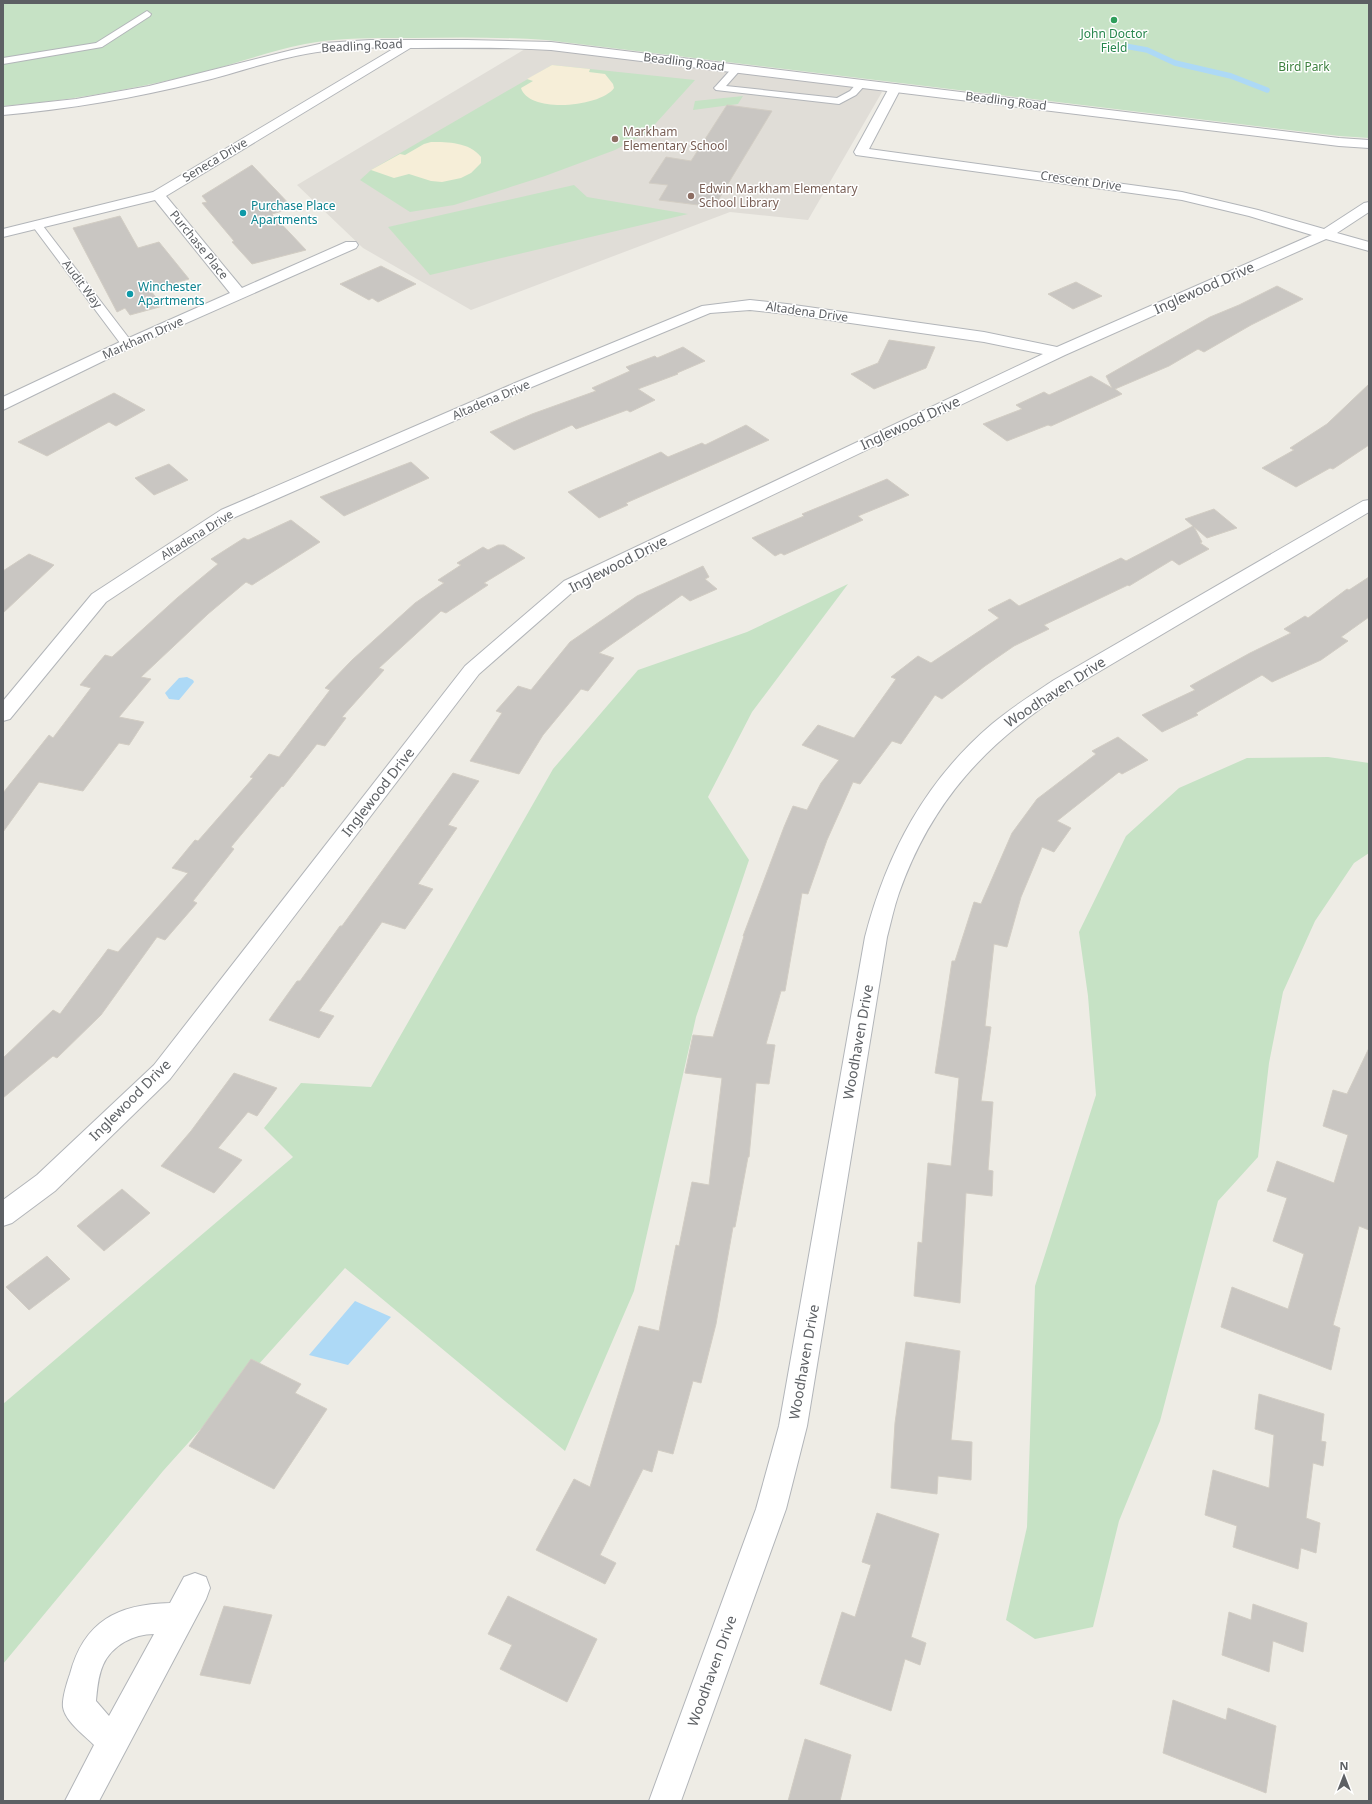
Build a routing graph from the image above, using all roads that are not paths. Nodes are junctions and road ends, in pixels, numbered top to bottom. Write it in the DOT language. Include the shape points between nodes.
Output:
graph roads {
  1 [pos="147,14"];
  2 [pos="408,44"];
  3 [pos="3,61"];
  4 [pos="737,68"];
  5 [pos="861,84"];
  6 [pos="895,88"];
  7 [pos="3,111"];
  8 [pos="1369,144"];
  9 [pos="158,195"];
  10 [pos="1369,206"];
  11 [pos="36,224"];
  12 [pos="3,233"];
  13 [pos="1326,234"];
  14 [pos="351,245"];
  15 [pos="1369,247"];
  16 [pos="239,294"];
  17 [pos="127,344"];
  18 [pos="1059,352"];
  19 [pos="3,405"];
  20 [pos="1369,505"];
  21 [pos="3,714"];
  22 [pos="3,1215"];
  23 [pos="195,1588"];
  24 [pos="179,1618"];
  25 [pos="113,1742"];
  26 [pos="81,1801"];
  27 [pos="665,1801"];
  1 -- 3 [label="lane" via="99,45"];
  2 -- 4 [label="street, Beadling Road" via="517,44"];
  2 -- 7 [label="street, Beadling Road" via="319,48 128,95"];
  2 -- 9 [label="street, Seneca Drive"];
  4 -- 5 [label="street, Beadling Road"];
  4 -- 5 [label="lane" via="719,88 840,101"];
  5 -- 6 [label="street, Beadling Road"];
  6 -- 8 [label="street, Beadling Road"];
  6 -- 13 [label="street, Crescent Drive" via="861,152 1182,196"];
  9 -- 11 [label="street, Seneca Drive"];
  9 -- 16 [label="street, Purchase Place"];
  10 -- 13 [label="street, Inglewood Drive"];
  11 -- 12 [label="street, Seneca Drive"];
  11 -- 17 [label="lane, Audit Way"];
  13 -- 15 [label="street, Crescent Drive"];
  13 -- 18 [label="street, Inglewood Drive"];
  14 -- 16 [label="street, Markham Drive"];
  16 -- 17 [label="street, Markham Drive"];
  17 -- 19 [label="street, Markham Drive"];
  18 -- 21 [label="street, Altadena Drive" via="984,337 787,309 750,305 706,309 227,514 99,598"];
  18 -- 22 [label="street, Inglewood Drive" via="570,585 472,670 162,1072 46,1183"];
  20 -- 27 [label="street, Woodhaven Drive" via="1024,709 990,736 960,769 932,804 908,847 888,892 876,937 793,1426 771,1509"];
  23 -- 24 [label="street"];
  24 -- 25 [label="street"];
  24 -- 25 [label="street" via="137,1621 110,1633 91,1652 85,1670 80,1707"];
  25 -- 26 [label="street"];
}
